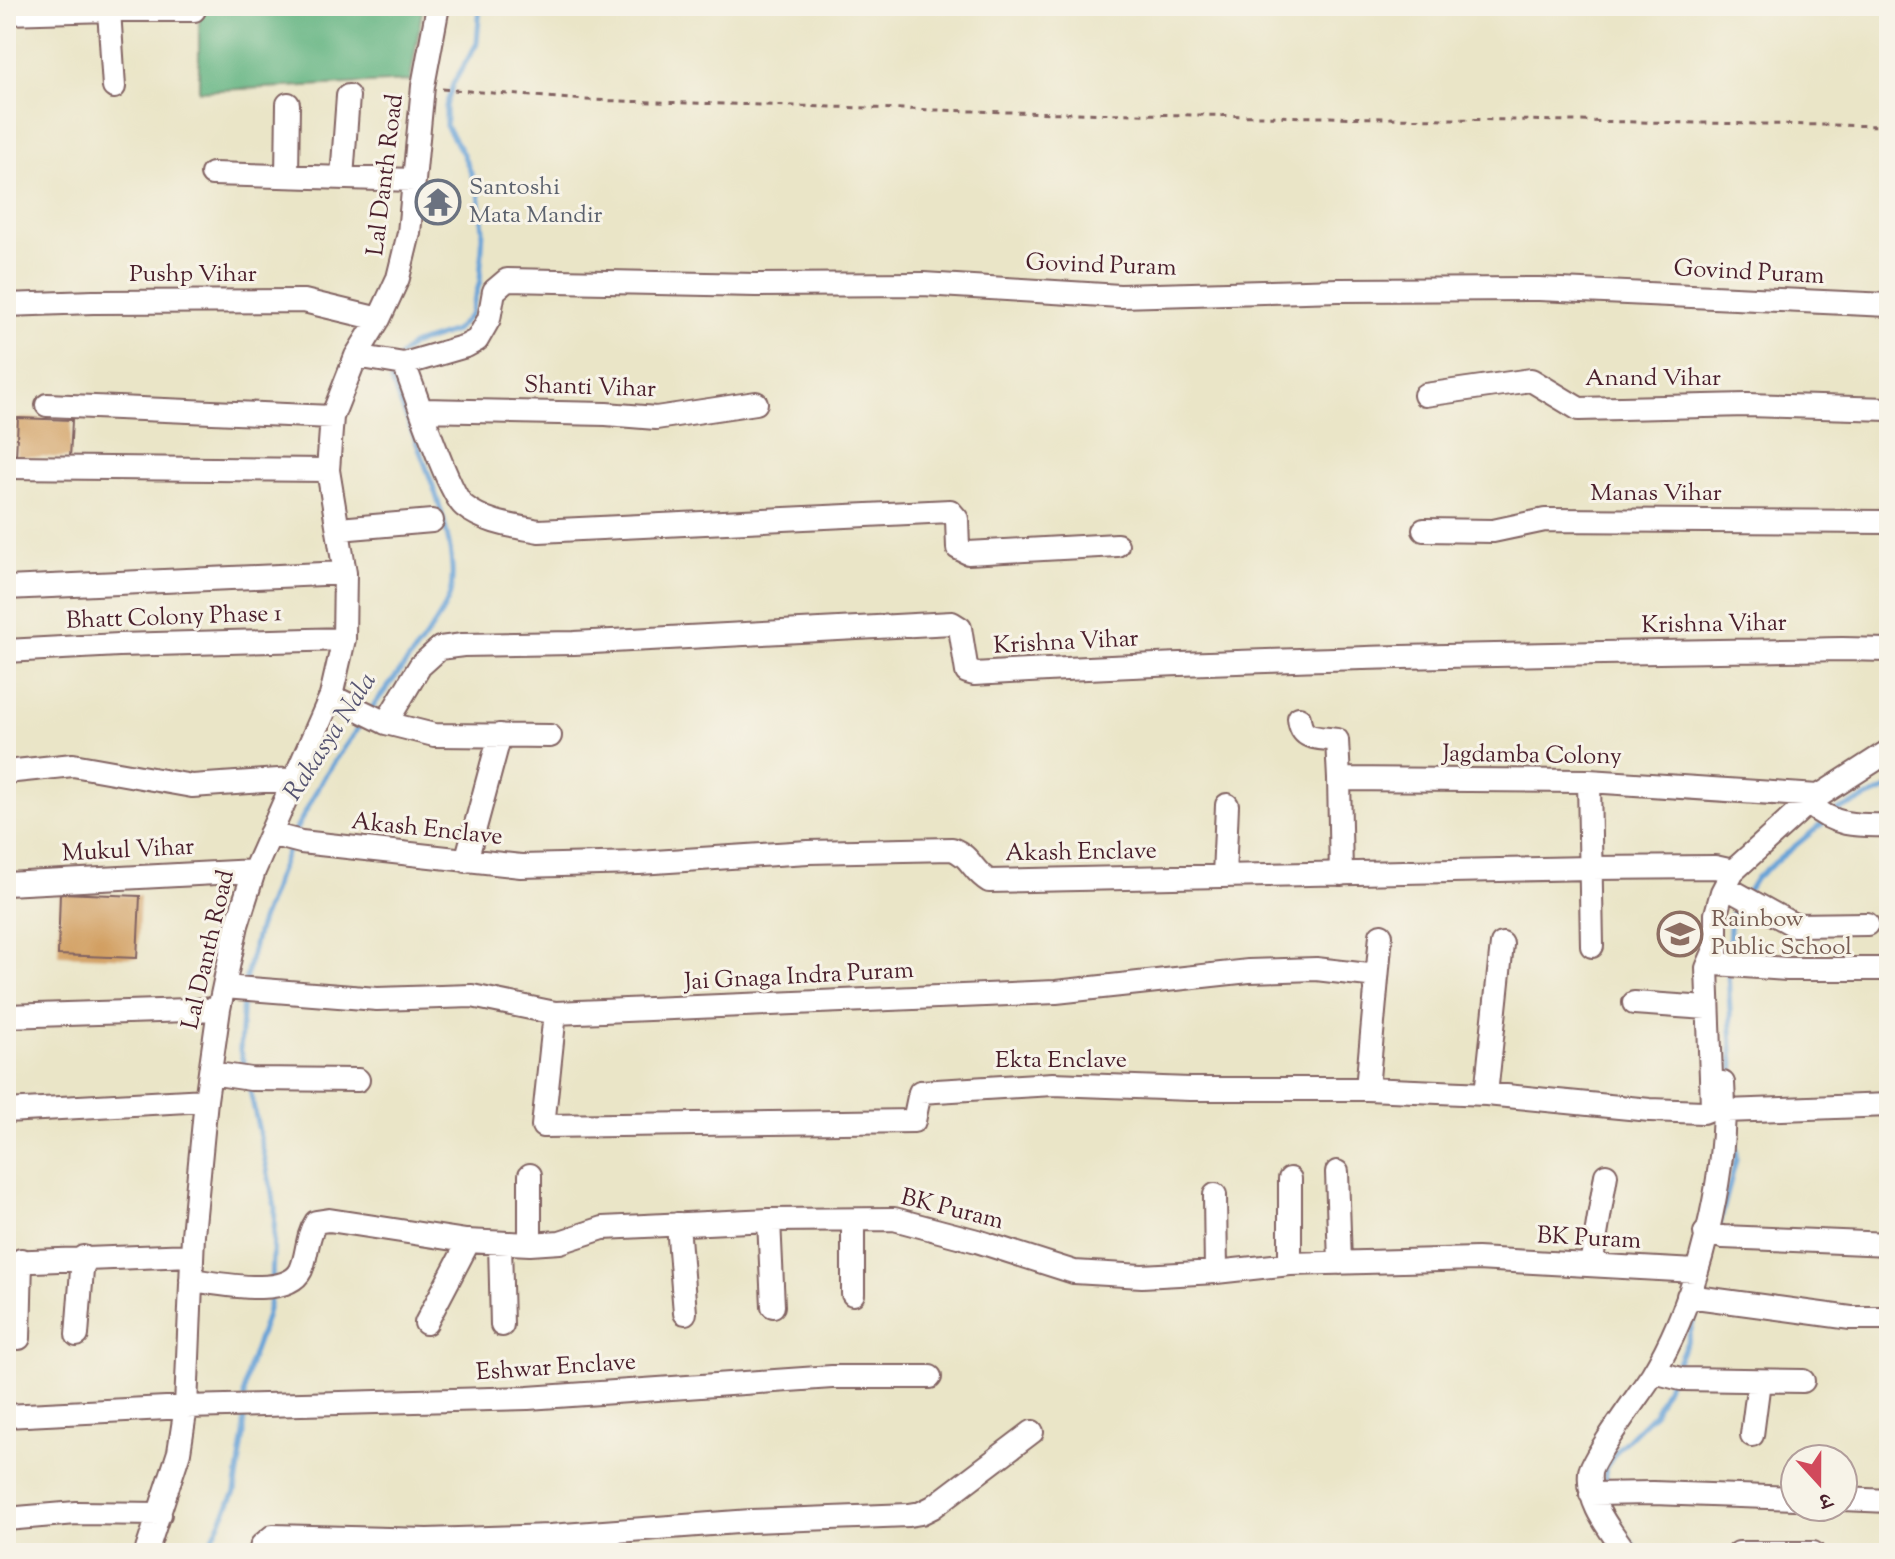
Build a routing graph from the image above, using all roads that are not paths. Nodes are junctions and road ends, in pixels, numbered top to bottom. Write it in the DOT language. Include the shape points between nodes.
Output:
graph roads {
  1 [pos="438,6"];
  2 [pos="109,10"];
  3 [pos="194,10"];
  4 [pos="6,13"];
  5 [pos="114,87"];
  6 [pos="348,96"];
  7 [pos="288,104"];
  8 [pos="212,174"];
  9 [pos="287,176"];
  10 [pos="342,178"];
  11 [pos="414,180"];
  12 [pos="6,305"];
  13 [pos="1889,305"];
  14 [pos="379,319"];
  15 [pos="356,356"];
  16 [pos="394,363"];
  17 [pos="1425,395"];
  18 [pos="756,403"];
  19 [pos="47,405"];
  20 [pos="1889,409"];
  21 [pos="422,410"];
  22 [pos="332,417"];
  23 [pos="6,467"];
  24 [pos="328,470"];
  25 [pos="432,521"];
  26 [pos="1889,522"];
  27 [pos="339,529"];
  28 [pos="1424,530"];
  29 [pos="1117,545"];
  30 [pos="345,573"];
  31 [pos="6,588"];
  32 [pos="344,639"];
  33 [pos="1889,650"];
  34 [pos="6,651"];
  35 [pos="331,696"];
  36 [pos="1299,718"];
  37 [pos="376,719"];
  38 [pos="500,735"];
  39 [pos="550,736"];
  40 [pos="1889,751"];
  41 [pos="6,772"];
  42 [pos="293,779"];
  43 [pos="1339,779"];
  44 [pos="1589,781"];
  45 [pos="1227,805"];
  46 [pos="1820,809"];
  47 [pos="1889,825"];
  48 [pos="285,838"];
  49 [pos="466,861"];
  50 [pos="1590,868"];
  51 [pos="254,871"];
  52 [pos="1341,874"];
  53 [pos="1224,876"];
  54 [pos="6,884"];
  55 [pos="1736,889"];
  56 [pos="1867,924"];
  57 [pos="1381,935"];
  58 [pos="1502,944"];
  59 [pos="1592,946"];
  60 [pos="1721,960"];
  61 [pos="1889,969"];
  62 [pos="1377,976"];
  63 [pos="232,994"];
  64 [pos="1634,1003"];
  65 [pos="1707,1008"];
  66 [pos="555,1013"];
  67 [pos="6,1016"];
  68 [pos="210,1073"];
  69 [pos="358,1080"];
  70 [pos="1367,1089"];
  71 [pos="1486,1094"];
  72 [pos="206,1100"];
  73 [pos="1889,1105"];
  74 [pos="1728,1109"];
  75 [pos="6,1111"];
  76 [pos="1337,1172"];
  77 [pos="530,1175"];
  78 [pos="1606,1175"];
  79 [pos="1290,1179"];
  80 [pos="1215,1195"];
  81 [pos="769,1220"];
  82 [pos="853,1220"];
  83 [pos="678,1224"];
  84 [pos="1713,1235"];
  85 [pos="469,1241"];
  86 [pos="500,1243"];
  87 [pos="530,1244"];
  88 [pos="1889,1244"];
  89 [pos="192,1255"];
  90 [pos="83,1257"];
  91 [pos="13,1261"];
  92 [pos="1340,1263"];
  93 [pos="1290,1264"];
  94 [pos="1591,1265"];
  95 [pos="1695,1271"];
  96 [pos="1216,1272"];
  97 [pos="191,1280"];
  98 [pos="853,1294"];
  99 [pos="1697,1298"];
  100 [pos="773,1306"];
  101 [pos="685,1313"];
  102 [pos="1889,1318"];
  103 [pos="426,1323"];
  104 [pos="502,1325"];
  105 [pos="77,1335"];
  106 [pos="19,1338"];
  107 [pos="1666,1376"];
  108 [pos="930,1377"];
  109 [pos="1759,1381"];
  110 [pos="1803,1381"];
  111 [pos="186,1407"];
  112 [pos="6,1416"];
  113 [pos="1032,1432"];
  114 [pos="1752,1435"];
  115 [pos="1602,1494"];
  116 [pos="1779,1497"];
  117 [pos="1859,1500"];
  118 [pos="1889,1501"];
  119 [pos="160,1514"];
  120 [pos="6,1519"];
  121 [pos="146,1553"];
  122 [pos="260,1553"];
  123 [pos="1626,1553"];
  124 [pos="1739,1553"];
  125 [pos="1813,1553"];
  1 -- 11 [label="street, Lal Danth Road"];
  2 -- 3 [label="street"];
  2 -- 4 [label="street"];
  2 -- 5 [label="street"];
  6 -- 10 [label="street"];
  7 -- 9 [label="street"];
  8 -- 9 [label="street"];
  9 -- 10 [label="street"];
  10 -- 11 [label="street"];
  11 -- 14 [label="street, Lal Danth Road" via="398,278"];
  12 -- 14 [label="street, Pushp Vihar" via="304,301"];
  13 -- 16 [label="street, Govind Puram" via="1539,289 1120,296 923,284 507,280 494,291 489,319 477,340"];
  14 -- 15 [label="street, Lal Danth Road"];
  15 -- 16 [label="street, Govind Puram"];
  15 -- 22 [label="street, Lal Danth Road"];
  16 -- 21 [label="street"];
  17 -- 20 [label="street, Anand Vihar" via="1531,380 1579,409"];
  18 -- 21 [label="street, Shanti Vihar" via="656,418"];
  19 -- 22 [label="street"];
  21 -- 29 [label="street" via="460,504 500,524 539,531 950,511 957,519 958,548 968,553"];
  22 -- 24 [label="street, Lal Danth Road"];
  23 -- 24 [label="street"];
  24 -- 27 [label="street, Lal Danth Road"];
  25 -- 27 [label="street"];
  26 -- 28 [label="street, Manas Vihar" via="1545,520 1493,531"];
  27 -- 30 [label="street, Lal Danth Road"];
  30 -- 31 [label="street"];
  30 -- 32 [label="street, Lal Danth Road"];
  32 -- 34 [label="street, Bhatt Colony Phase 1"];
  32 -- 35 [label="street, Lal Danth Road"];
  33 -- 37 [label="street, Krishna Vihar" via="1497,655 974,674 967,672 960,628 952,623 463,645 440,648"];
  35 -- 37 [label="street"];
  35 -- 42 [label="street, Lal Danth Road"];
  36 -- 43 [label="street" via="1305,735 1337,740"];
  37 -- 38 [label="street" via="434,735"];
  38 -- 39 [label="street"];
  38 -- 49 [label="street"];
  40 -- 46 [label="street"];
  41 -- 42 [label="street" via="73,765 192,786"];
  42 -- 48 [label="street, Lal Danth Road"];
  43 -- 44 [label="street, Jagdamba Colony"];
  43 -- 52 [label="street"];
  44 -- 46 [label="street, Jagdamba Colony"];
  44 -- 50 [label="street"];
  45 -- 53 [label="street"];
  46 -- 47 [label="street, Jagdamba Colony" via="1863,826"];
  46 -- 55 [label="street"];
  48 -- 49 [label="street, Akash Enclave"];
  48 -- 51 [label="street, Lal Danth Road"];
  49 -- 53 [label="street, Akash Enclave" via="521,866 952,849 964,854 989,881"];
  50 -- 52 [label="street, Akash Enclave"];
  50 -- 55 [label="street, Akash Enclave" via="1715,867"];
  50 -- 59 [label="street"];
  51 -- 54 [label="street, Mukul Vihar"];
  51 -- 63 [label="street, Lal Danth Road" via="237,925"];
  52 -- 53 [label="street, Akash Enclave"];
  55 -- 56 [label="street" via="1794,925"];
  55 -- 60 [label="street" via="1716,914"];
  57 -- 62 [label="street"];
  58 -- 71 [label="street"];
  60 -- 61 [label="street" via="1787,969"];
  60 -- 65 [label="street" via="1707,968"];
  60 -- 74 [label="street"];
  62 -- 66 [label="street, Jai Gnaga Indra Puram" via="1316,969 1249,971 1056,992"];
  62 -- 70 [label="street"];
  63 -- 66 [label="street, Jai Gnaga Indra Puram" via="472,996"];
  63 -- 67 [label="street, Jai Gnaga Indra Puram"];
  63 -- 68 [label="street, Lal Danth Road"];
  64 -- 65 [label="street"];
  65 -- 74 [label="street"];
  66 -- 70 [label="street, Ekta Enclave" via="543,1126 914,1121 920,1092 1003,1086"];
  68 -- 69 [label="street"];
  68 -- 72 [label="street, Lal Danth Road"];
  70 -- 71 [label="street, Ekta Enclave"];
  71 -- 74 [label="street, Ekta Enclave" via="1650,1110"];
  72 -- 75 [label="street"];
  72 -- 89 [label="street, Lal Danth Road"];
  73 -- 74 [label="street, Ekta Enclave"];
  74 -- 84 [label="street"];
  76 -- 92 [label="street"];
  77 -- 87 [label="street"];
  78 -- 94 [label="street"];
  79 -- 93 [label="street"];
  80 -- 96 [label="street"];
  81 -- 82 [label="street, BK Puram"];
  81 -- 83 [label="street, BK Puram"];
  81 -- 100 [label="street"];
  82 -- 96 [label="street, BK Puram" via="894,1219 1074,1272"];
  82 -- 98 [label="street"];
  83 -- 87 [label="street, BK Puram" via="603,1228 560,1242"];
  83 -- 101 [label="street"];
  84 -- 88 [label="street"];
  84 -- 95 [label="street"];
  85 -- 86 [label="street, BK Puram"];
  85 -- 97 [label="street, BK Puram" via="342,1220 316,1222 294,1280 269,1287"];
  85 -- 103 [label="street"];
  86 -- 87 [label="street, BK Puram"];
  86 -- 104 [label="street"];
  89 -- 90 [label="street"];
  89 -- 97 [label="street, Lal Danth Road"];
  90 -- 91 [label="street"];
  90 -- 105 [label="street"];
  91 -- 106 [label="street"];
  92 -- 93 [label="street, BK Puram"];
  92 -- 94 [label="street, BK Puram" via="1477,1259"];
  93 -- 96 [label="street, BK Puram"];
  94 -- 95 [label="street, BK Puram"];
  95 -- 99 [label="street"];
  97 -- 111 [label="street, Lal Danth Road"];
  99 -- 102 [label="street"];
  99 -- 107 [label="street"];
  107 -- 109 [label="street"];
  107 -- 115 [label="street" via="1590,1468"];
  108 -- 111 [label="street, Eshwar Enclave" via="832,1377 528,1398"];
  109 -- 110 [label="street"];
  109 -- 114 [label="street"];
  111 -- 112 [label="street, Eshwar Enclave"];
  111 -- 119 [label="street, Lal Danth Road"];
  113 -- 122 [label="street" via="921,1513 427,1540 273,1536"];
  115 -- 116 [label="street"];
  115 -- 123 [label="street" via="1596,1509"];
  117 -- 118 [label="street"];
  119 -- 120 [label="street"];
  119 -- 121 [label="street, Lal Danth Road"];
  124 -- 125 [label="street"];
}
